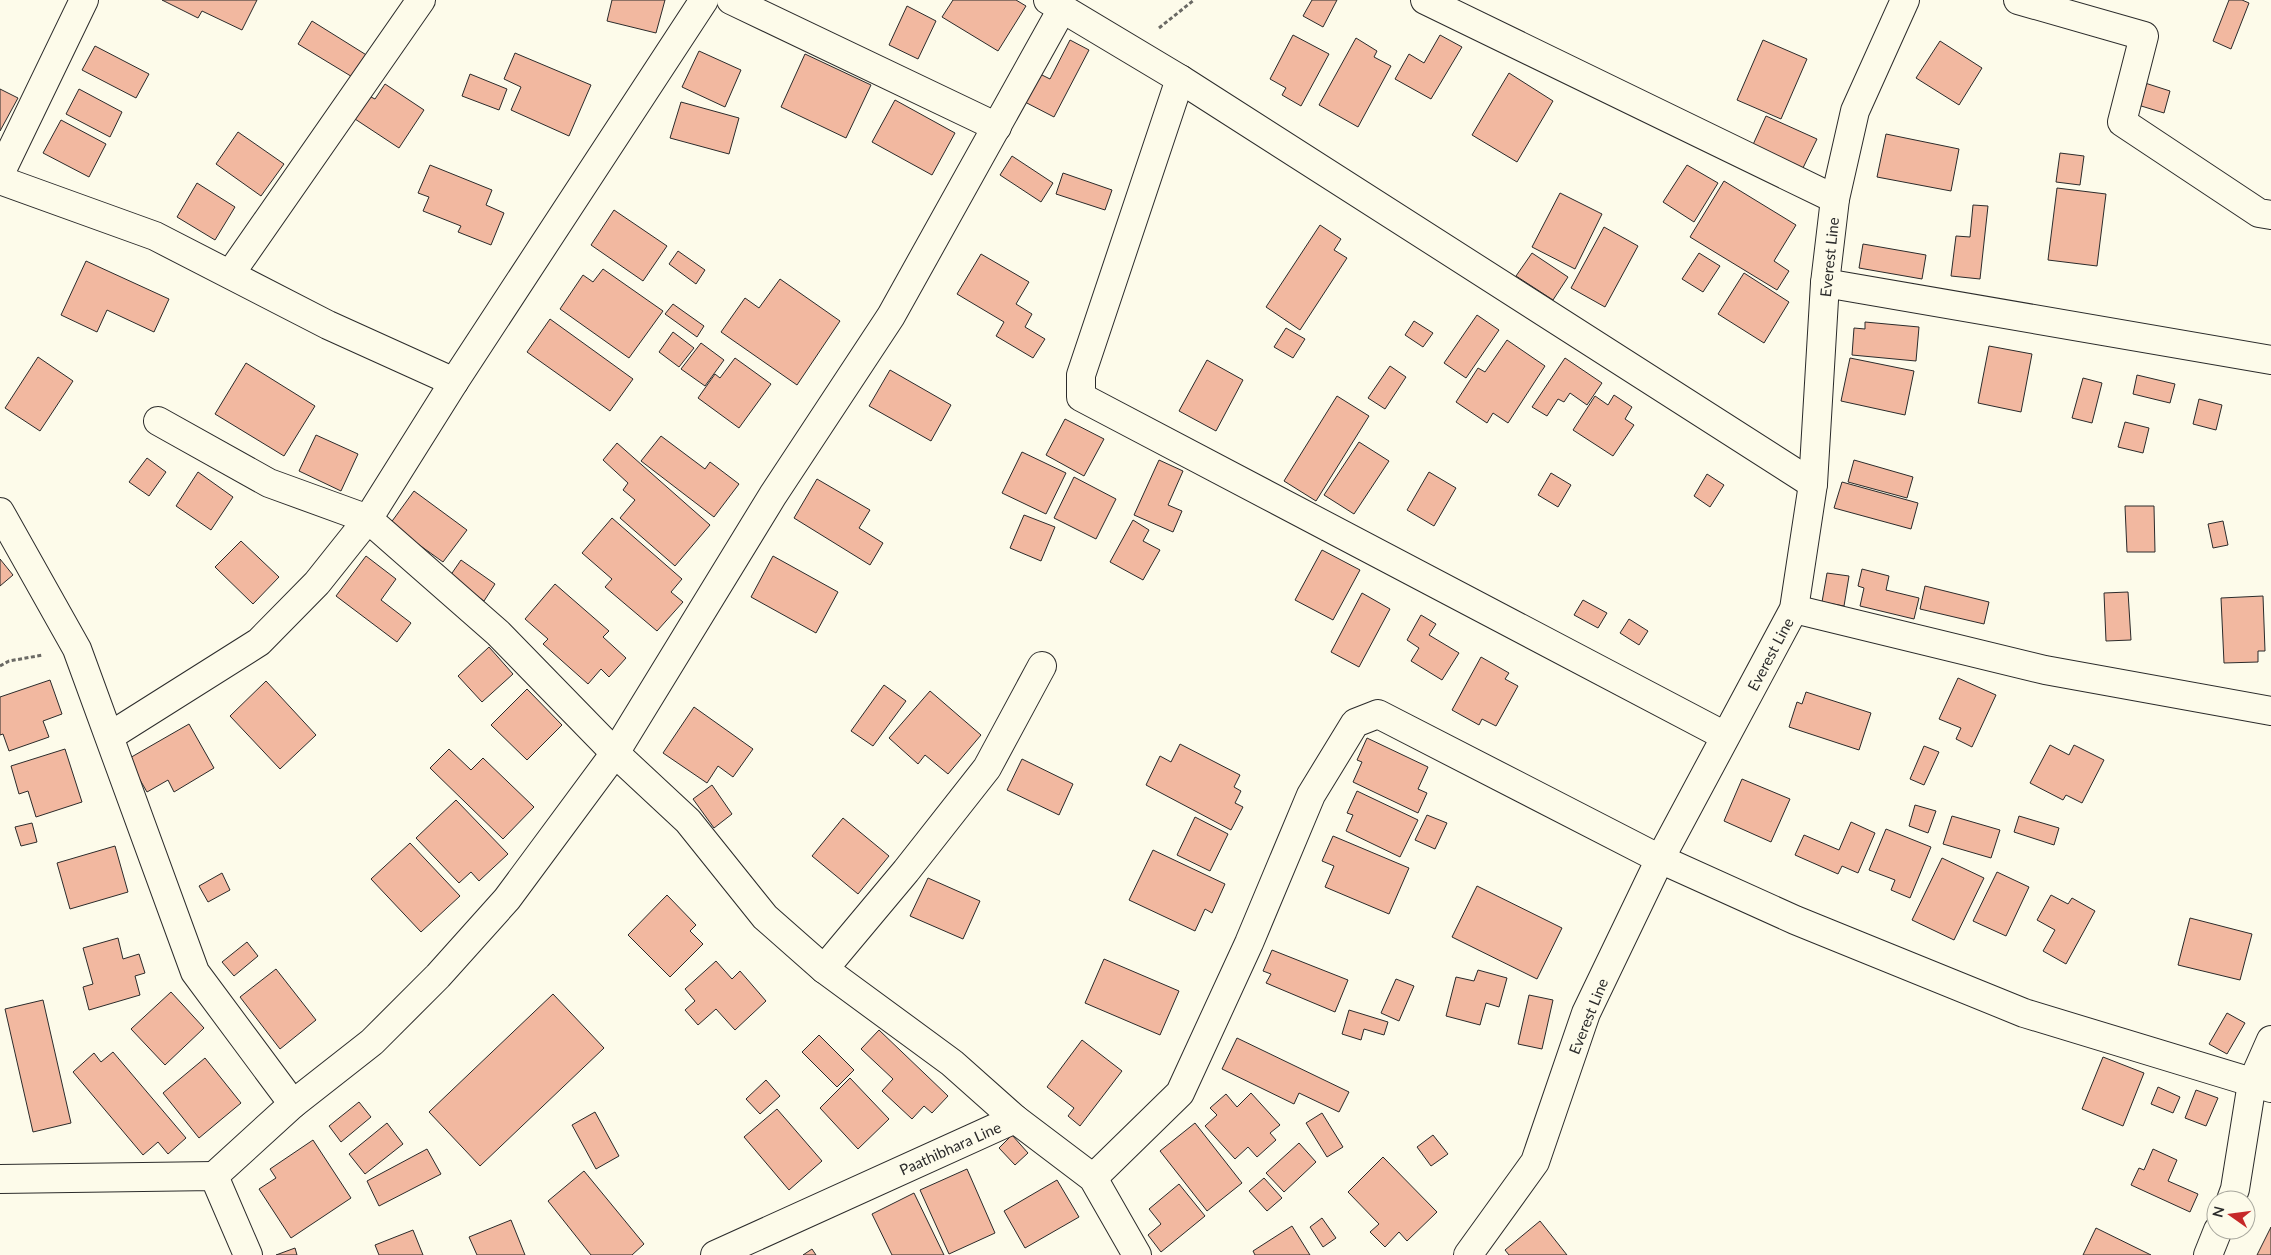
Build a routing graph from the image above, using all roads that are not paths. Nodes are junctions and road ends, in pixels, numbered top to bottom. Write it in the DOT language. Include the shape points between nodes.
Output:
graph roads {
  1 [pos="84,0"];
  2 [pos="421,0"];
  3 [pos="704,0"];
  4 [pos="731,0"];
  5 [pos="1424,0"];
  6 [pos="1905,0"];
  7 [pos="2018,0"];
  8 [pos="1055,4"];
  9 [pos="1180,79"];
  10 [pos="997,127"];
  11 [pos="0,174"];
  12 [pos="0,180"];
  13 [pos="1835,199"];
  14 [pos="2271,216"];
  15 [pos="231,273"];
  16 [pos="1826,282"];
  17 [pos="2271,360"];
  18 [pos="454,382"];
  19 [pos="158,421"];
  20 [pos="1813,484"];
  21 [pos="0,512"];
  22 [pos="368,519"];
  23 [pos="1794,609"];
  24 [pos="1042,666"];
  25 [pos="2271,711"];
  26 [pos="110,736"];
  27 [pos="1725,736"];
  28 [pos="615,753"];
  29 [pos="1660,859"];
  30 [pos="824,969"];
  31 [pos="2271,1040"];
  32 [pos="2262,1086"];
  33 [pos="293,1104"];
  34 [pos="1014,1119"];
  35 [pos="214,1176"];
  36 [pos="1092,1178"];
  37 [pos="0,1179"];
  38 [pos="2235,1190"];
  39 [pos="2214,1240"];
  40 [pos="248,1255"];
  41 [pos="715,1255"];
  42 [pos="1137,1255"];
  43 [pos="1468,1255"];
  44 [pos="2208,1255"];
  1 -- 11 [label="street"];
  2 -- 15 [label="street"];
  3 -- 18 [label="street"];
  4 -- 10 [label="street"];
  5 -- 13 [label="street"];
  6 -- 13 [label="street, Everest Line" via="1855,111"];
  7 -- 14 [label="street" via="2144,36 2122,122 2259,213"];
  8 -- 9 [label="street"];
  8 -- 10 [label="street"];
  9 -- 20 [label="street"];
  9 -- 27 [label="street" via="1081,375 1081,397"];
  10 -- 28 [label="street" via="891,316 773,495"];
  12 -- 15 [label="street" via="155,236"];
  13 -- 16 [label="street, Everest Line"];
  15 -- 18 [label="street" via="328,324"];
  16 -- 17 [label="street"];
  16 -- 20 [label="street, Everest Line"];
  18 -- 22 [label="street"];
  19 -- 22 [label="street" via="268,483"];
  20 -- 23 [label="street, Everest Line"];
  21 -- 26 [label="street" via="77,649"];
  22 -- 26 [label="street" via="318,583 259,642"];
  22 -- 28 [label="street" via="498,633"];
  23 -- 25 [label="street" via="2044,670"];
  23 -- 27 [label="street, Everest Line"];
  24 -- 30 [label="street" via="987,768"];
  26 -- 33 [label="street" via="195,972"];
  27 -- 29 [label="street, Everest Line"];
  28 -- 30 [label="street" via="688,821 765,917"];
  28 -- 33 [label="street" via="507,899 438,976 372,1042"];
  29 -- 32 [label="street" via="1795,920 2024,1013"];
  29 -- 36 [label="street" via="1378,714 1355,723 1311,795 1249,943 1180,1093"];
  29 -- 43 [label="street, Everest Line" via="1586,1012 1535,1162"];
  30 -- 34 [label="street" via="952,1063"];
  31 -- 32 [label="street"];
  32 -- 38 [label="street"];
  33 -- 35 [label="street"];
  34 -- 36 [label="street, Paathibhara Line"];
  34 -- 41 [label="street, Paathibhara Line"];
  35 -- 37 [label="street"];
  35 -- 40 [label="street"];
  36 -- 42 [label="street, Paathibhara Line"];
  39 -- 44 [label="street"];
}
